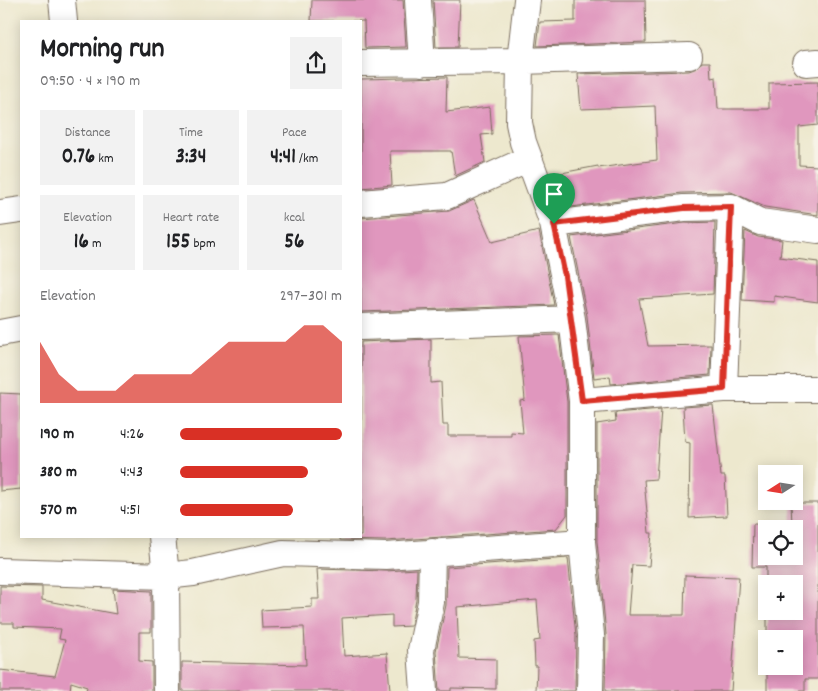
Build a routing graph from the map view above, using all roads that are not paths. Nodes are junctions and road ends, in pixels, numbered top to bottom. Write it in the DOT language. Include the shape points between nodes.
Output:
graph roads {
  1 [pos="62,0"];
  2 [pos="418,0"];
  3 [pos="527,0"];
  4 [pos="64,20"];
  5 [pos="689,56"];
  6 [pos="520,61"];
  7 [pos="362,63"];
  8 [pos="422,63"];
  9 [pos="529,159"];
  10 [pos="362,203"];
  11 [pos="731,207"];
  12 [pos="20,210"];
  13 [pos="0,214"];
  14 [pos="554,224"];
  15 [pos="818,230"];
  16 [pos="572,319"];
  17 [pos="362,327"];
  18 [pos="20,329"];
  19 [pos="0,333"];
  20 [pos="724,389"];
  21 [pos="818,389"];
  22 [pos="582,401"];
  23 [pos="162,538"];
  24 [pos="582,542"];
  25 [pos="283,544"];
  26 [pos="432,552"];
  27 [pos="0,571"];
  28 [pos="166,576"];
  29 [pos="167,691"];
  30 [pos="424,691"];
  31 [pos="590,691"];
  1 -- 4 [label="street"];
  2 -- 8 [label="street"];
  3 -- 6 [label="street"];
  5 -- 6 [label="street"];
  6 -- 8 [label="street"];
  6 -- 9 [label="street" via="519,123"];
  7 -- 8 [label="street"];
  9 -- 10 [label="street" via="447,196"];
  9 -- 14 [label="street"];
  11 -- 14 [label="street" via="684,208"];
  11 -- 15 [label="street" via="760,222"];
  11 -- 20 [label="street"];
  12 -- 13 [label="street"];
  14 -- 16 [label="street"];
  16 -- 17 [label="street"];
  16 -- 22 [label="street"];
  18 -- 19 [label="street"];
  20 -- 21 [label="street"];
  20 -- 22 [label="street"];
  22 -- 24 [label="street"];
  23 -- 28 [label="street"];
  24 -- 26 [label="street"];
  24 -- 31 [label="street" via="591,634"];
  25 -- 26 [label="street" via="386,556"];
  25 -- 28 [label="street" via="193,573"];
  26 -- 30 [label="street" via="431,602 421,650"];
  27 -- 28 [label="street"];
  28 -- 29 [label="street"];
}
